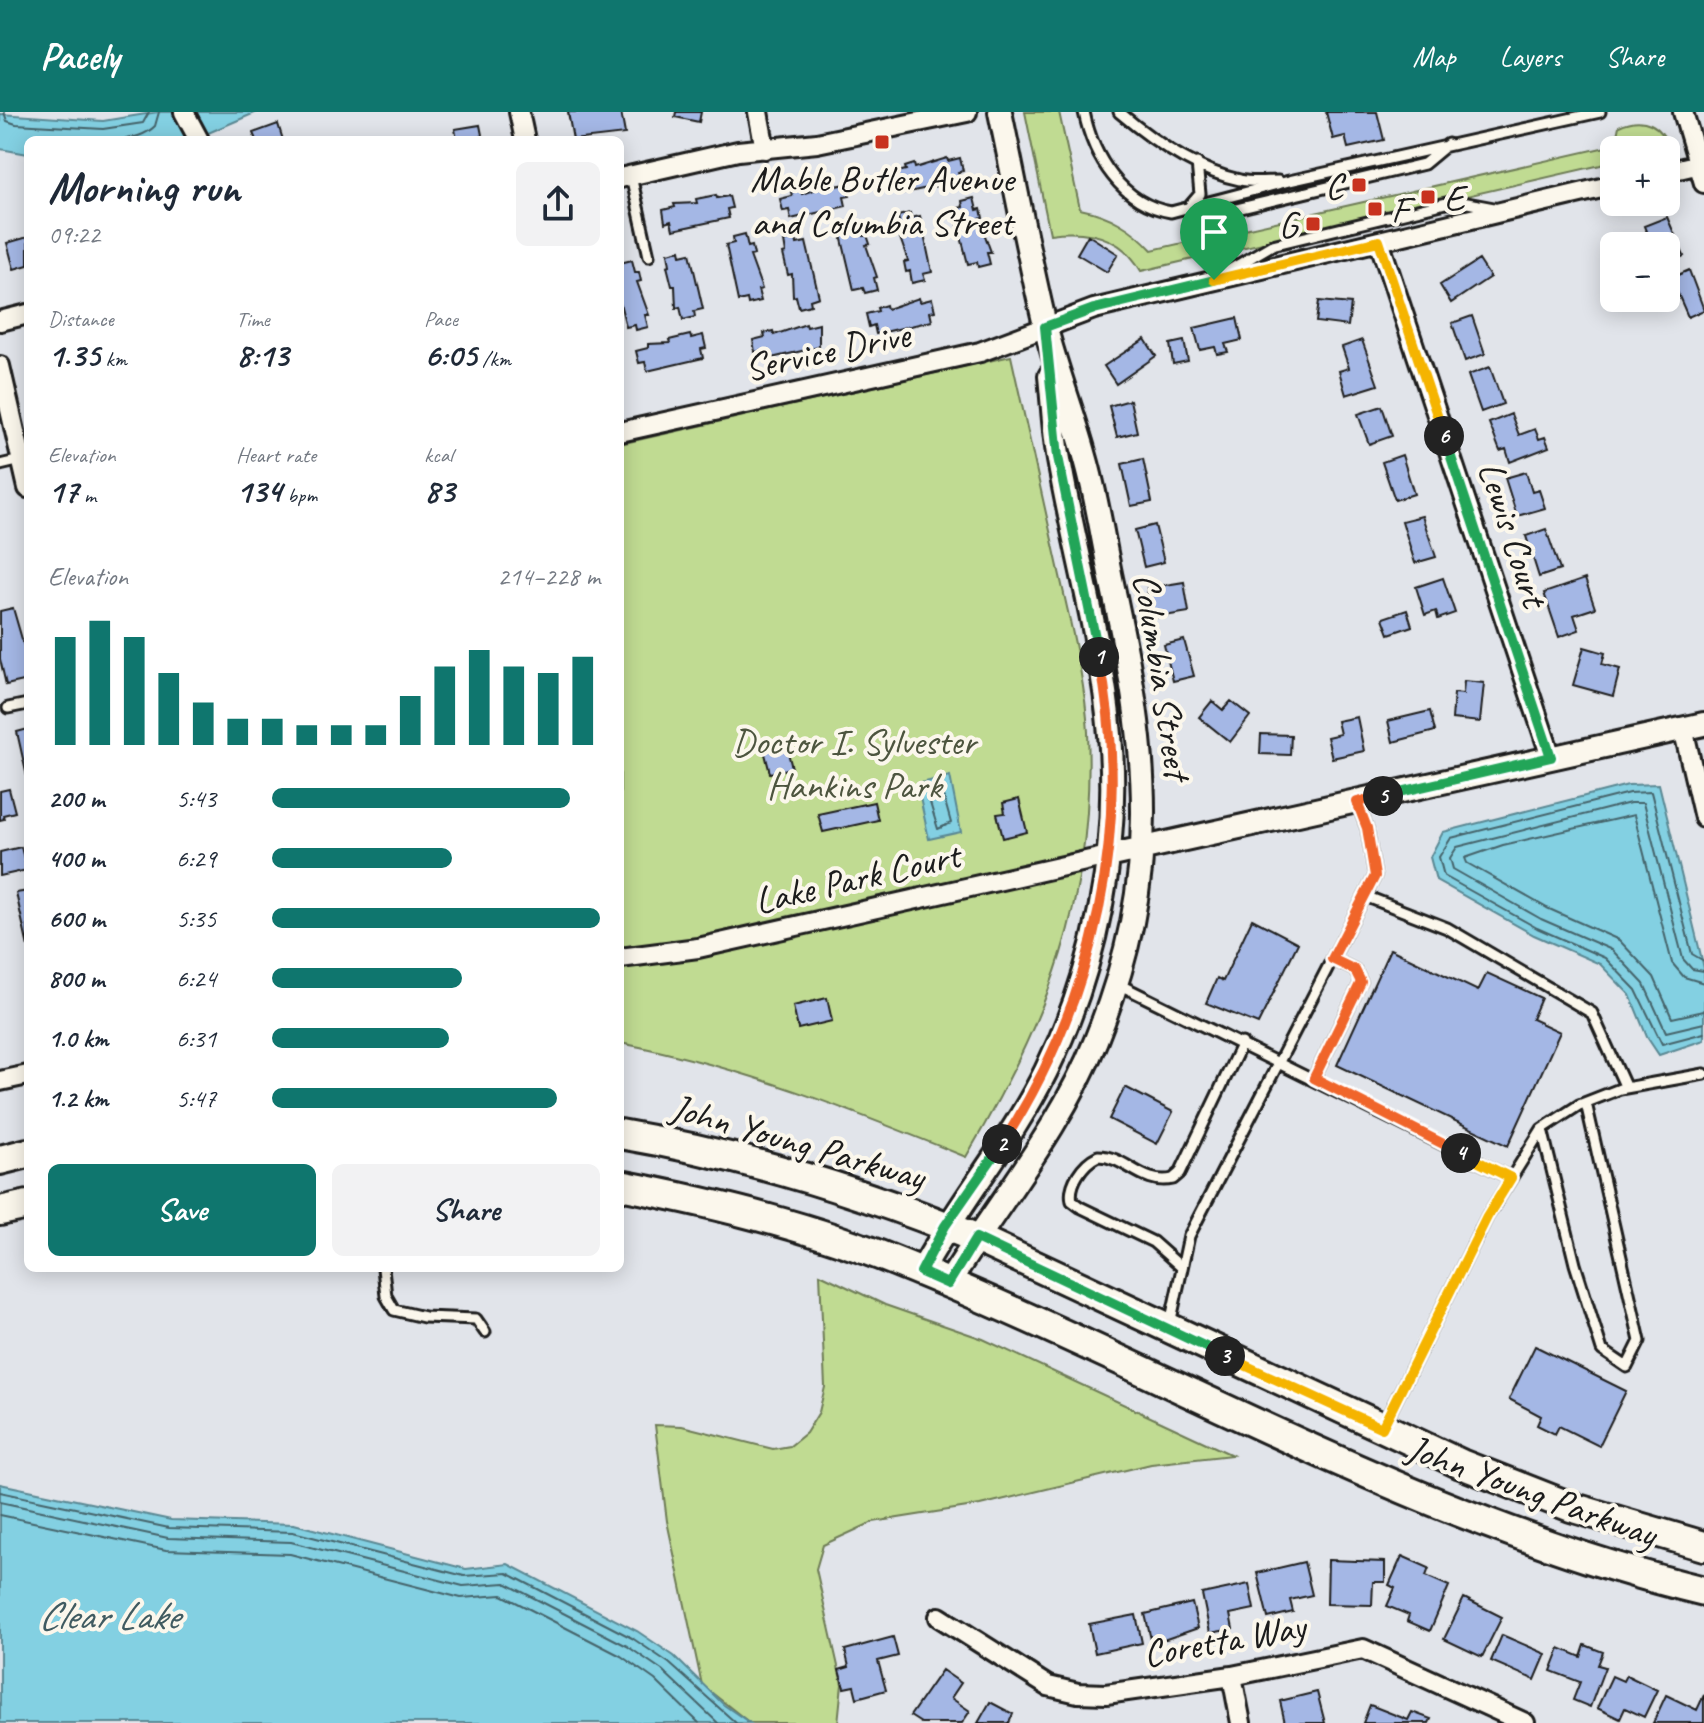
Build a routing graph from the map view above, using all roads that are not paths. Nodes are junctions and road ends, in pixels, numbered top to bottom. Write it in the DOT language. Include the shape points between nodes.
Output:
graph roads {
  1 [pos="184,112"];
  2 [pos="519,112"];
  3 [pos="758,112"];
  4 [pos="967,112"];
  5 [pos="1000,112"];
  6 [pos="1084,112"];
  7 [pos="1119,112"];
  8 [pos="1600,112"];
  9 [pos="1683,112"];
  10 [pos="197,136"];
  11 [pos="524,136"];
  12 [pos="1448,144"];
  13 [pos="765,149"];
  14 [pos="1197,163"];
  15 [pos="1701,164"];
  16 [pos="1680,169"];
  17 [pos="626,177"];
  18 [pos="1289,181"];
  19 [pos="1704,183"];
  20 [pos="1600,188"];
  21 [pos="1186,210"];
  22 [pos="1506,210"];
  23 [pos="1379,241"];
  24 [pos="649,256"];
  25 [pos="1214,280"];
  26 [pos="24,315"];
  27 [pos="0,321"];
  28 [pos="1045,327"];
  29 [pos="0,366"];
  30 [pos="624,431"];
  31 [pos="21,460"];
  32 [pos="0,465"];
  33 [pos="24,472"];
  34 [pos="24,705"];
  35 [pos="8,708"];
  36 [pos="1694,726"];
  37 [pos="1551,757"];
  38 [pos="1357,802"];
  39 [pos="1704,818"];
  40 [pos="1143,849"];
  41 [pos="1108,856"];
  42 [pos="1365,896"];
  43 [pos="624,957"];
  44 [pos="1332,959"];
  45 [pos="1116,983"];
  46 [pos="1242,1043"];
  47 [pos="1279,1061"];
  48 [pos="1704,1074"];
  49 [pos="24,1076"];
  50 [pos="1314,1078"];
  51 [pos="0,1081"];
  52 [pos="1626,1088"];
  53 [pos="1586,1103"];
  54 [pos="1542,1129"];
  55 [pos="624,1135"];
  56 [pos="24,1154"];
  57 [pos="0,1160"];
  58 [pos="1511,1178"];
  59 [pos="624,1186"];
  60 [pos="24,1206"];
  61 [pos="0,1211"];
  62 [pos="945,1226"];
  63 [pos="976,1238"];
  64 [pos="1180,1266"];
  65 [pos="383,1272"];
  66 [pos="921,1272"];
  67 [pos="948,1284"];
  68 [pos="1169,1330"];
  69 [pos="485,1332"];
  70 [pos="1382,1428"];
  71 [pos="1704,1546"];
  72 [pos="1704,1591"];
  73 [pos="939,1617"];
  74 [pos="1232,1676"];
  75 [pos="1241,1723"];
  76 [pos="1525,1723"];
  1 -- 10 [label="street"];
  2 -- 11 [label="street"];
  3 -- 13 [label="street"];
  4 -- 13 [label="street"];
  5 -- 28 [label="street, Columbia Street"];
  6 -- 21 [label="lane" via="1106,171 1157,210"];
  7 -- 14 [label="lane" via="1152,140"];
  8 -- 12 [label="lane"];
  9 -- 15 [label="street"];
  12 -- 18 [label="lane"];
  12 -- 21 [label="lane" via="1424,164 1216,214"];
  13 -- 17 [label="street"];
  14 -- 18 [label="lane" via="1241,181"];
  14 -- 21 [label="lane" via="1200,194"];
  15 -- 16 [label="street"];
  15 -- 19 [label="street"];
  17 -- 24 [label="lane"];
  18 -- 21 [label="lane"];
  20 -- 22 [label="street, Service Drive"];
  22 -- 23 [label="street, Service Drive"];
  22 -- 25 [label="lane" via="1462,202 1272,245"];
  23 -- 25 [label="street, Service Drive"];
  23 -- 37 [label="street, Lewis Court"];
  25 -- 28 [label="street, Service Drive" via="1094,309"];
  26 -- 27 [label="street"];
  28 -- 30 [label="street, Service Drive" via="980,352"];
  28 -- 40 [label="street, Columbia Street" via="1086,457 1134,682 1143,750"];
  28 -- 41 [label="street, Columbia Street" via="1058,457 1106,702"];
  29 -- 31 [label="street"];
  31 -- 32 [label="lane"];
  31 -- 33 [label="street"];
  34 -- 35 [label="lane"];
  36 -- 37 [label="street"];
  36 -- 39 [label="street"];
  37 -- 38 [label="street"];
  38 -- 40 [label="street"];
  38 -- 42 [label="lane" via="1375,876"];
  40 -- 41 [label="street"];
  40 -- 45 [label="street, Columbia Street"];
  41 -- 43 [label="street, Lake Park Court" via="711,945"];
  41 -- 62 [label="street, Columbia Street" via="1087,965 1055,1052 1021,1116"];
  42 -- 44 [label="lane"];
  42 -- 52 [label="lane" via="1447,928 1592,1013"];
  44 -- 47 [label="lane"];
  44 -- 50 [label="lane" via="1355,970 1361,982"];
  45 -- 46 [label="lane"];
  45 -- 63 [label="street, Columbia Street" via="1091,1052 1055,1123"];
  46 -- 47 [label="lane"];
  46 -- 64 [label="lane" via="1180,1173 1173,1179 1146,1179 1098,1156 1080,1171 1070,1194 1080,1207 1153,1242"];
  47 -- 50 [label="lane"];
  47 -- 64 [label="lane" via="1189,1236"];
  48 -- 52 [label="lane"];
  49 -- 51 [label="street"];
  50 -- 58 [label="lane"];
  52 -- 53 [label="lane"];
  53 -- 54 [label="lane"];
  53 -- 54 [label="lane" via="1640,1341 1627,1367 1602,1350"];
  54 -- 58 [label="lane"];
  55 -- 62 [label="main road, John Young Parkway" via="786,1171"];
  56 -- 57 [label="main road"];
  58 -- 70 [label="lane"];
  59 -- 66 [label="main road, John Young Parkway" via="765,1217"];
  60 -- 61 [label="main road"];
  62 -- 63 [label="main road, John Young Parkway"];
  62 -- 66 [label="street, Columbia Street"];
  63 -- 67 [label="street, Columbia Street"];
  63 -- 68 [label="main road, John Young Parkway"];
  64 -- 68 [label="lane"];
  65 -- 69 [label="lane" via="394,1310 476,1319"];
  66 -- 67 [label="main road, John Young Parkway"];
  67 -- 72 [label="main road, John Young Parkway" via="1444,1505 1609,1565"];
  68 -- 70 [label="main road, John Young Parkway"];
  70 -- 71 [label="main road, John Young Parkway" via="1558,1502"];
  73 -- 74 [label="street, Coretta Way" via="1048,1686 1078,1693 1106,1694"];
  74 -- 75 [label="street"];
  74 -- 76 [label="street, Coretta Way" via="1363,1649"];
}
